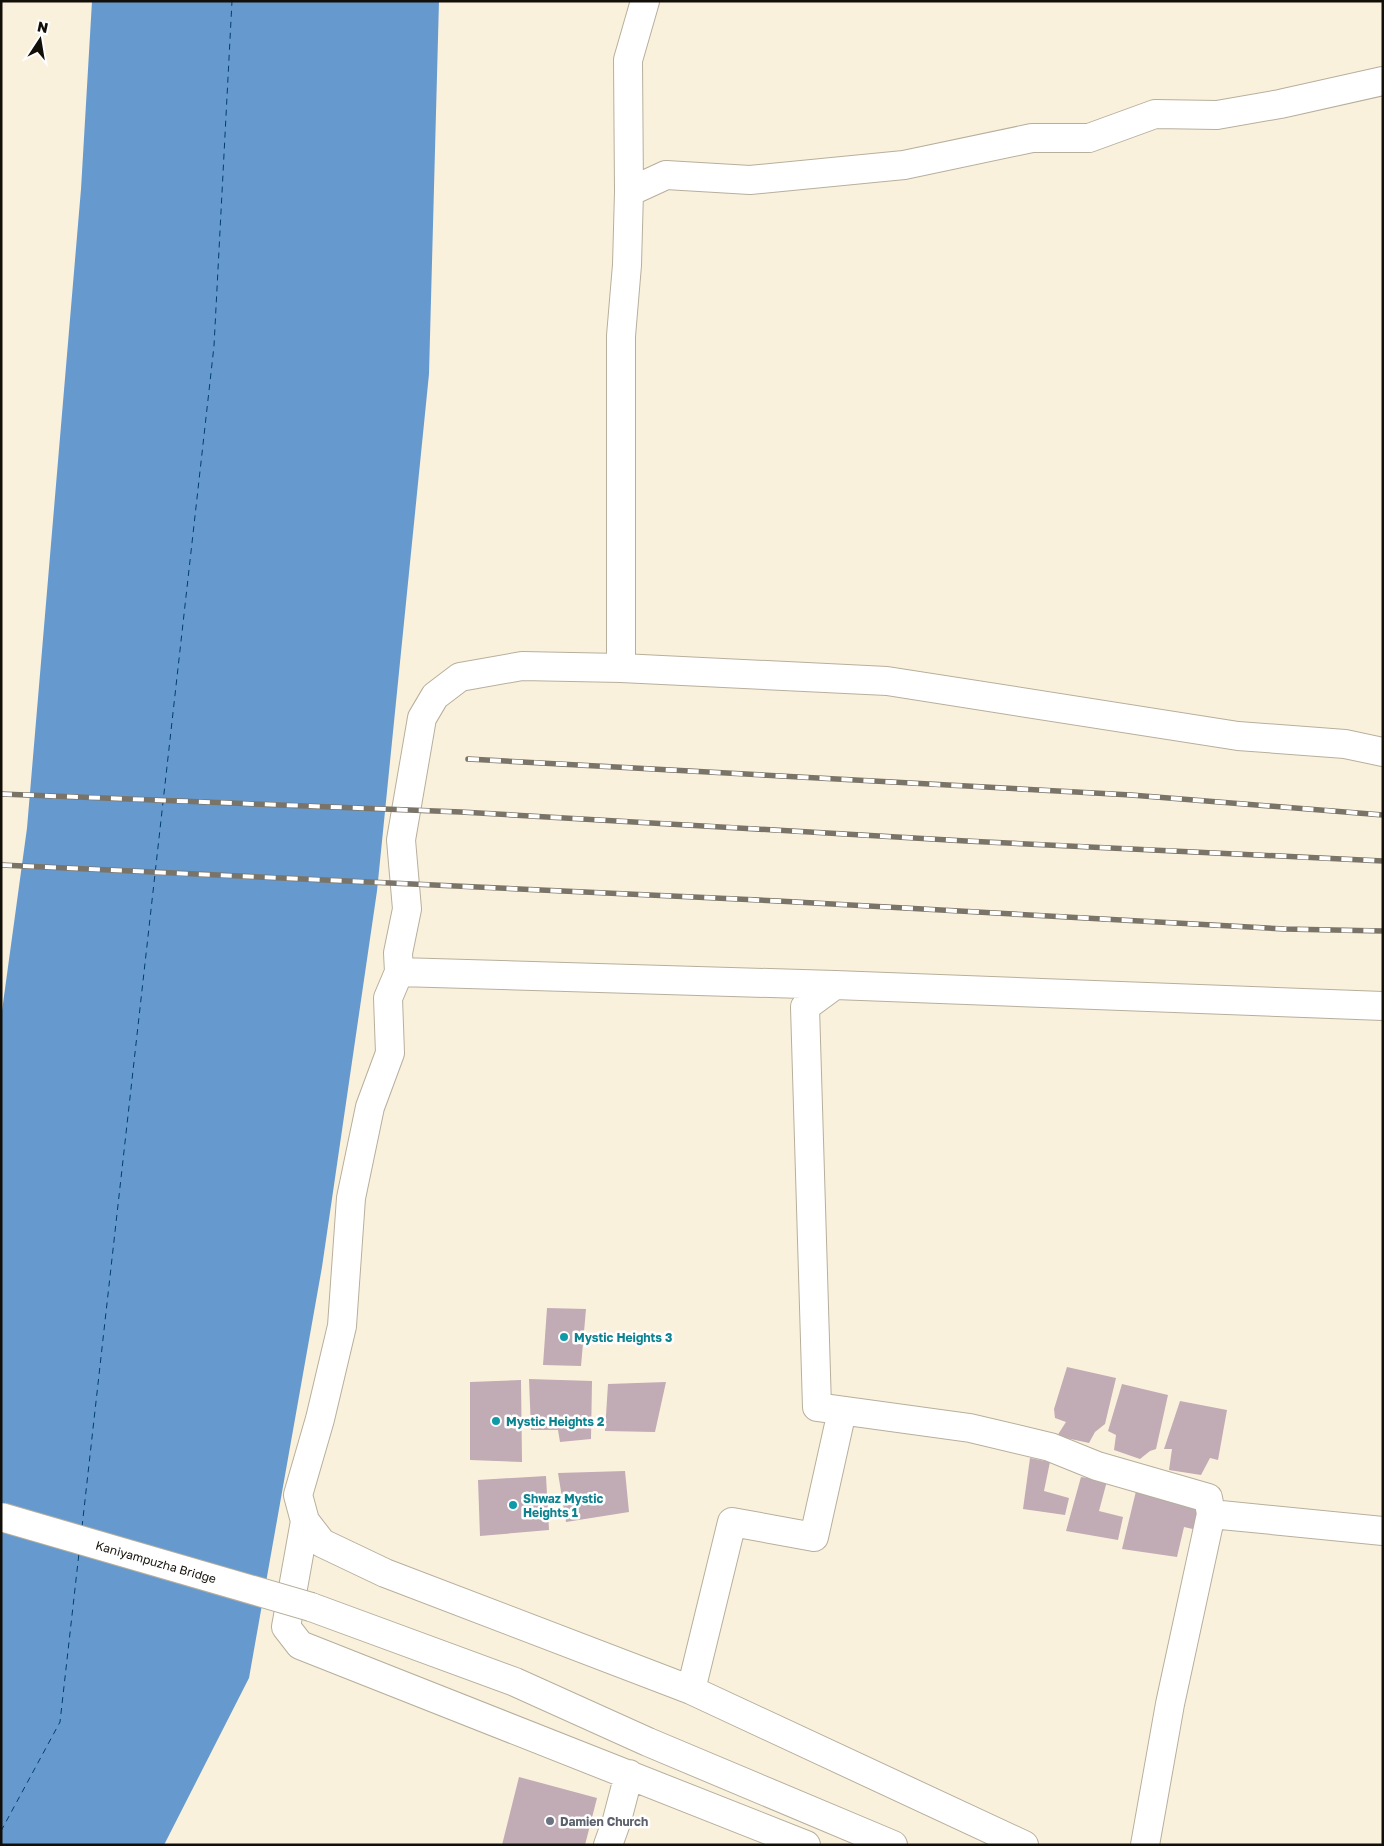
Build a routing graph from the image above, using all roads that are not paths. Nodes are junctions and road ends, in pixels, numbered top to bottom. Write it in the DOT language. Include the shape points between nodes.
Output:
graph roads {
  1 [pos="645,1"];
  2 [pos="1383,81"];
  3 [pos="629,192"];
  4 [pos="621,668"];
  5 [pos="1383,752"];
  6 [pos="399,972"];
  7 [pos="835,985"];
  8 [pos="1383,1006"];
  9 [pos="842,1411"];
  10 [pos="1211,1514"];
  11 [pos="1,1517"];
  12 [pos="305,1521"];
  13 [pos="1383,1531"];
  14 [pos="690,1690"];
  15 [pos="628,1774"];
  16 [pos="608,1845"];
  17 [pos="806,1845"];
  18 [pos="893,1845"];
  19 [pos="1024,1845"];
  20 [pos="1145,1845"];
  1 -- 3 [label="street" via="628,60"];
  2 -- 3 [label="street" via="1217,115 1154,114 1089,138 1032,138 904,165 750,180 666,175"];
  3 -- 4 [label="street" via="621,336"];
  4 -- 5 [label="street" via="887,681 1238,736 1345,744"];
  4 -- 6 [label="street" via="522,666 460,677 435,696 422,718 401,840 407,910 398,953"];
  6 -- 7 [label="street"];
  6 -- 12 [label="street" via="388,998 390,1054 370,1107 351,1198 342,1326 298,1495"];
  7 -- 8 [label="street"];
  7 -- 9 [label="street" via="805,1007 817,1407"];
  9 -- 10 [label="street" via="970,1428 1050,1447 1097,1466 1208,1498"];
  9 -- 14 [label="street" via="814,1537 732,1522"];
  10 -- 13 [label="street"];
  10 -- 20 [label="street" via="1170,1704"];
  11 -- 18 [label="street, Kaniyampuzha Bridge, bridge" via="311,1607 516,1682 648,1742"];
  12 -- 14 [label="street" via="322,1543 385,1573"];
  12 -- 15 [label="street" via="286,1627 300,1645"];
  14 -- 19 [label="street"];
  15 -- 16 [label="street"];
  15 -- 17 [label="street"];
}
